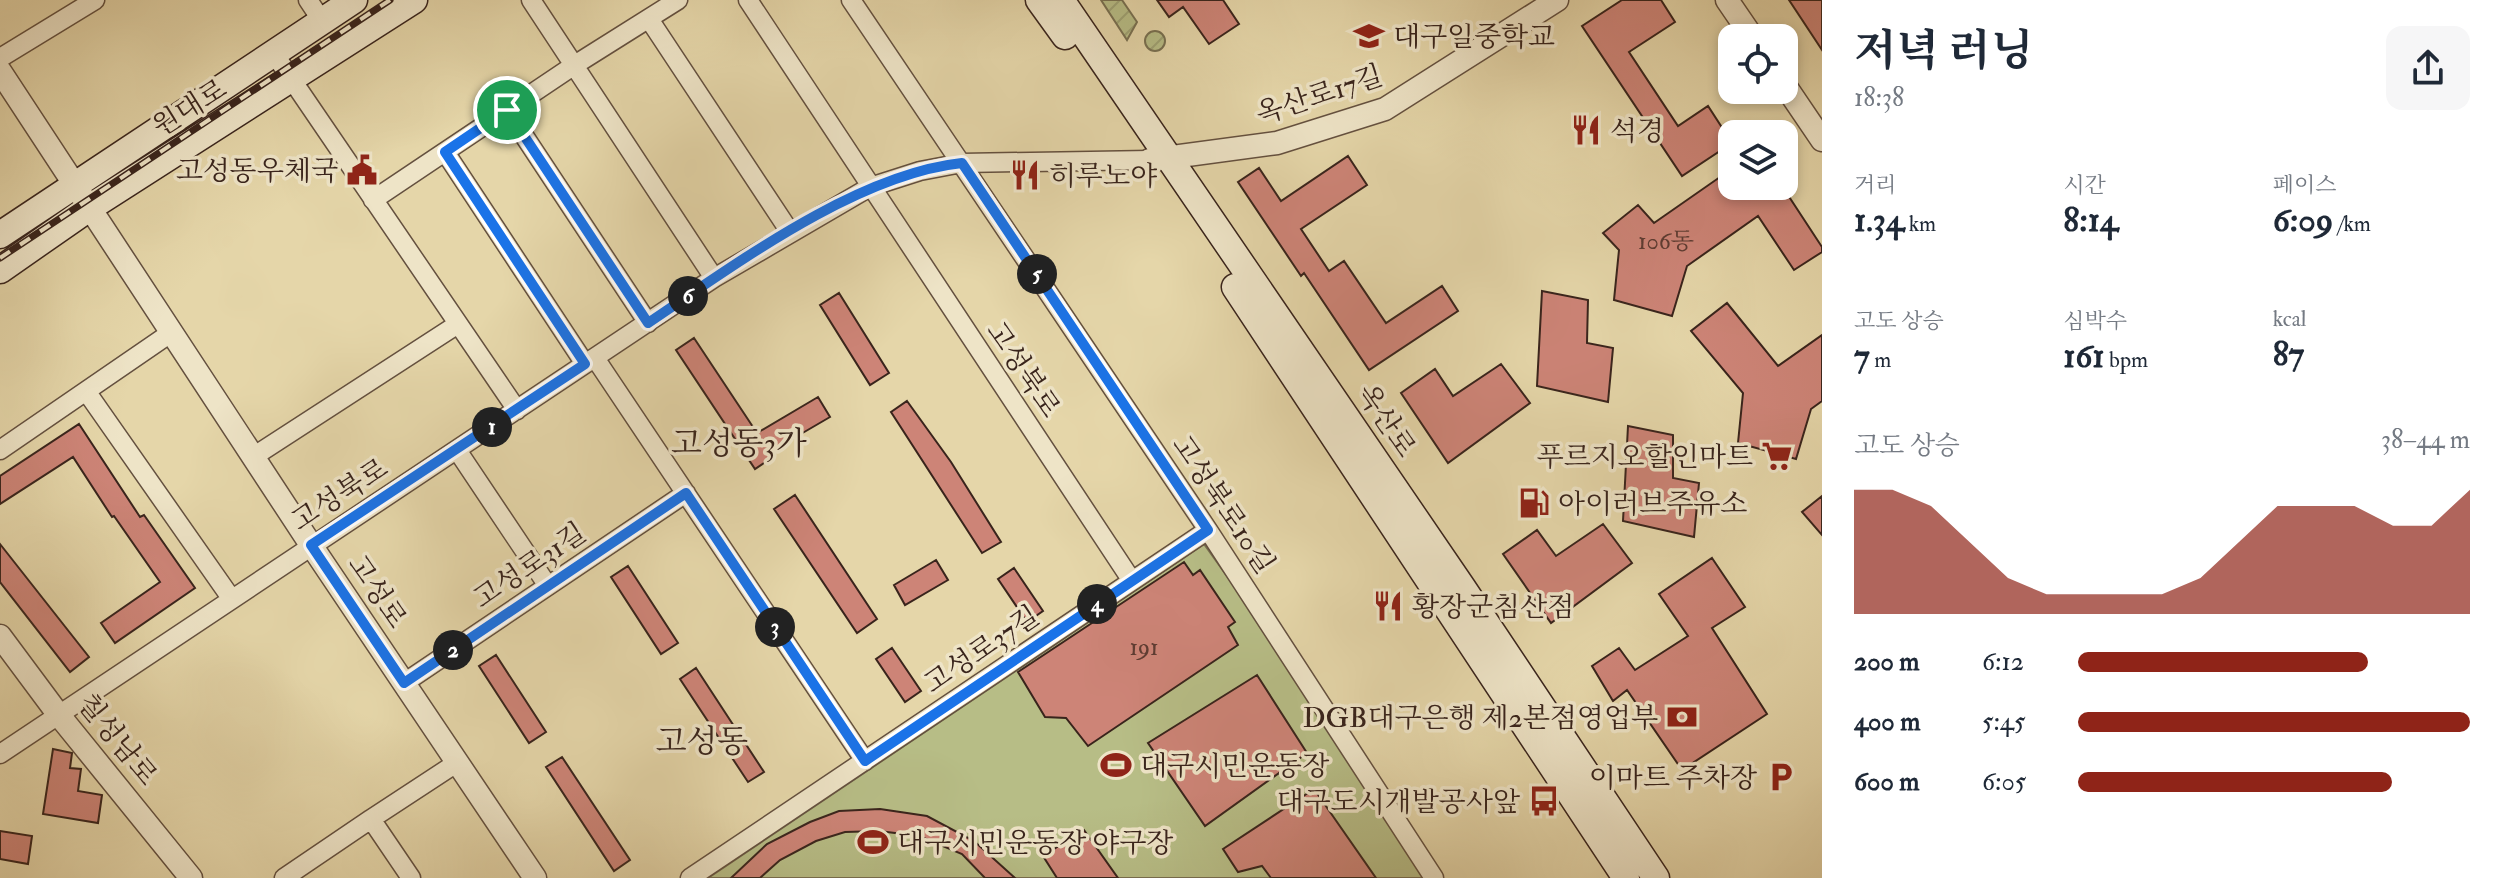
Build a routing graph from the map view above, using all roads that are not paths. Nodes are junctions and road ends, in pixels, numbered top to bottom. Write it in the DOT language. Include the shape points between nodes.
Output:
graph roads {
  1 [pos="95,0"];
  2 [pos="354,0"];
  3 [pos="414,0"];
  4 [pos="531,0"];
  5 [pos="678,0"];
  6 [pos="748,0"];
  7 [pos="851,0"];
  8 [pos="1039,0"];
  9 [pos="1061,0"];
  10 [pos="1557,0"];
  11 [pos="1727,0"];
  12 [pos="315,10"];
  13 [pos="649,19"];
  14 [pos="1743,24"];
  15 [pos="275,55"];
  16 [pos="0,58"];
  17 [pos="573,66"];
  18 [pos="0,71"];
  19 [pos="291,80"];
  20 [pos="1798,104"];
  21 [pos="507,110"];
  22 [pos="1822,140"];
  23 [pos="445,152"];
  24 [pos="1159,158"];
  25 [pos="962,163"];
  26 [pos="870,187"];
  27 [pos="82,198"];
  28 [pos="373,200"];
  29 [pos="790,232"];
  30 [pos="0,235"];
  31 [pos="0,270"];
  32 [pos="714,278"];
  33 [pos="648,323"];
  34 [pos="458,324"];
  35 [pos="172,332"];
  36 [pos="590,361"];
  37 [pos="86,391"];
  38 [pos="517,410"];
  39 [pos="0,450"];
  40 [pos="457,450"];
  41 [pos="253,457"];
  42 [pos="686,493"];
  43 [pos="1208,530"];
  44 [pos="311,545"];
  45 [pos="1132,581"];
  46 [pos="548,586"];
  47 [pos="231,598"];
  48 [pos="0,636"];
  49 [pos="404,683"];
  50 [pos="58,714"];
  51 [pos="0,754"];
  52 [pos="865,761"];
  53 [pos="458,762"];
  54 [pos="371,819"];
  55 [pos="191,878"];
  56 [pos="284,878"];
  57 [pos="411,878"];
  58 [pos="535,878"];
  59 [pos="690,878"];
  60 [pos="1434,878"];
  61 [pos="1626,878"];
  62 [pos="1656,878"];
  1 -- 16 [label="street"];
  2 -- 12 [label="main road, 원대로"];
  3 -- 19 [label="main road, 원대로"];
  4 -- 17 [label="street"];
  5 -- 13 [label="street"];
  6 -- 26 [label="street, 고성북로"];
  7 -- 25 [label="street"];
  8 -- 24 [label="main road, 옥산로"];
  9 -- 24 [label="main road, 옥산로"];
  10 -- 24 [label="street, 옥산로17길" via="1385,109 1277,143"];
  11 -- 14 [label="street"];
  12 -- 15 [label="main road, 원대로"];
  13 -- 17 [label="street"];
  13 -- 29 [label="street"];
  15 -- 19 [label="street"];
  15 -- 27 [label="main road, 원대로"];
  17 -- 21 [label="street"];
  17 -- 32 [label="street"];
  18 -- 27 [label="street, 고성로"];
  19 -- 27 [label="main road, 원대로"];
  19 -- 28 [label="street"];
  20 -- 22 [label="street"];
  21 -- 23 [label="street"];
  21 -- 33 [label="street"];
  23 -- 28 [label="street"];
  23 -- 36 [label="street"];
  24 -- 25 [label="street, 고성북로"];
  24 -- 61 [label="main road, 옥산로"];
  24 -- 62 [label="main road, 옥산로" via="1470,599"];
  25 -- 26 [label="street, 고성북로"];
  25 -- 43 [label="street, 고성북로10길"];
  26 -- 29 [label="street, 고성북로"];
  26 -- 45 [label="street, 고성북로"];
  27 -- 30 [label="main road, 원대로"];
  27 -- 31 [label="main road, 원대로"];
  27 -- 35 [label="street, 고성로"];
  28 -- 34 [label="street"];
  29 -- 32 [label="street, 고성북로"];
  32 -- 33 [label="street, 고성북로"];
  33 -- 36 [label="street, 고성북로"];
  34 -- 38 [label="street"];
  34 -- 41 [label="street"];
  35 -- 37 [label="street"];
  35 -- 41 [label="street, 고성로"];
  36 -- 38 [label="street, 고성북로"];
  36 -- 42 [label="street"];
  37 -- 39 [label="street"];
  37 -- 47 [label="street"];
  38 -- 40 [label="street, 고성북로"];
  40 -- 44 [label="street, 고성북로"];
  40 -- 46 [label="street"];
  41 -- 44 [label="street, 고성로"];
  42 -- 46 [label="street, 고성로31길"];
  42 -- 52 [label="street"];
  43 -- 45 [label="street, 고성로37길"];
  43 -- 60 [label="street, 고성북로10길"];
  44 -- 47 [label="street, 고성북로"];
  44 -- 49 [label="street, 고성로"];
  45 -- 52 [label="street, 고성로37길"];
  46 -- 49 [label="street, 고성로31길"];
  47 -- 50 [label="street, 고성북로"];
  48 -- 50 [label="street, 칠성남로"];
  49 -- 53 [label="street, 고성로"];
  50 -- 51 [label="street, 고성북로"];
  50 -- 55 [label="street, 칠성남로"];
  52 -- 59 [label="street, 고성로37길"];
  53 -- 54 [label="street"];
  53 -- 58 [label="street, 고성로"];
  54 -- 56 [label="street"];
  54 -- 57 [label="street"];
}
